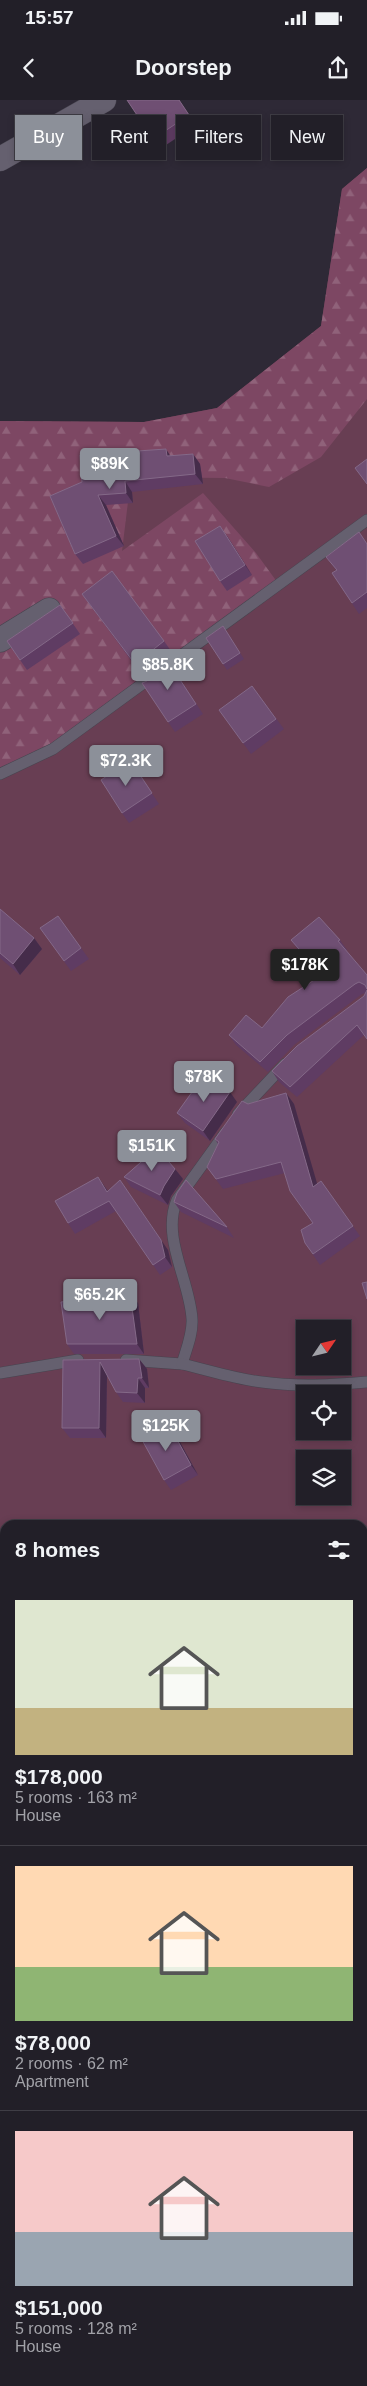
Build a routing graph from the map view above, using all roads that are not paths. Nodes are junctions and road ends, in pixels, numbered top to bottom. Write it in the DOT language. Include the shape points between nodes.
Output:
graph roads {
  1 [pos="104,100"];
  2 [pos="0,159"];
  3 [pos="367,520"];
  4 [pos="49,610"];
  5 [pos="0,640"];
  6 [pos="0,774"];
  7 [pos="293,1057"];
  8 [pos="90,1360"];
  9 [pos="116,1360"];
  10 [pos="182,1364"];
  11 [pos="0,1373"];
  12 [pos="367,1382"];
  1 -- 2 [label="street"];
  3 -- 6 [label="lane" via="53,749"];
  4 -- 5 [label="street"];
  7 -- 10 [label="lane" via="243,1107 174,1207 173,1234 192,1321"];
  8 -- 11 [label="lane" via="43,1364"];
  9 -- 10 [label="lane"];
  10 -- 12 [label="lane" via="260,1382 290,1385"];
}
